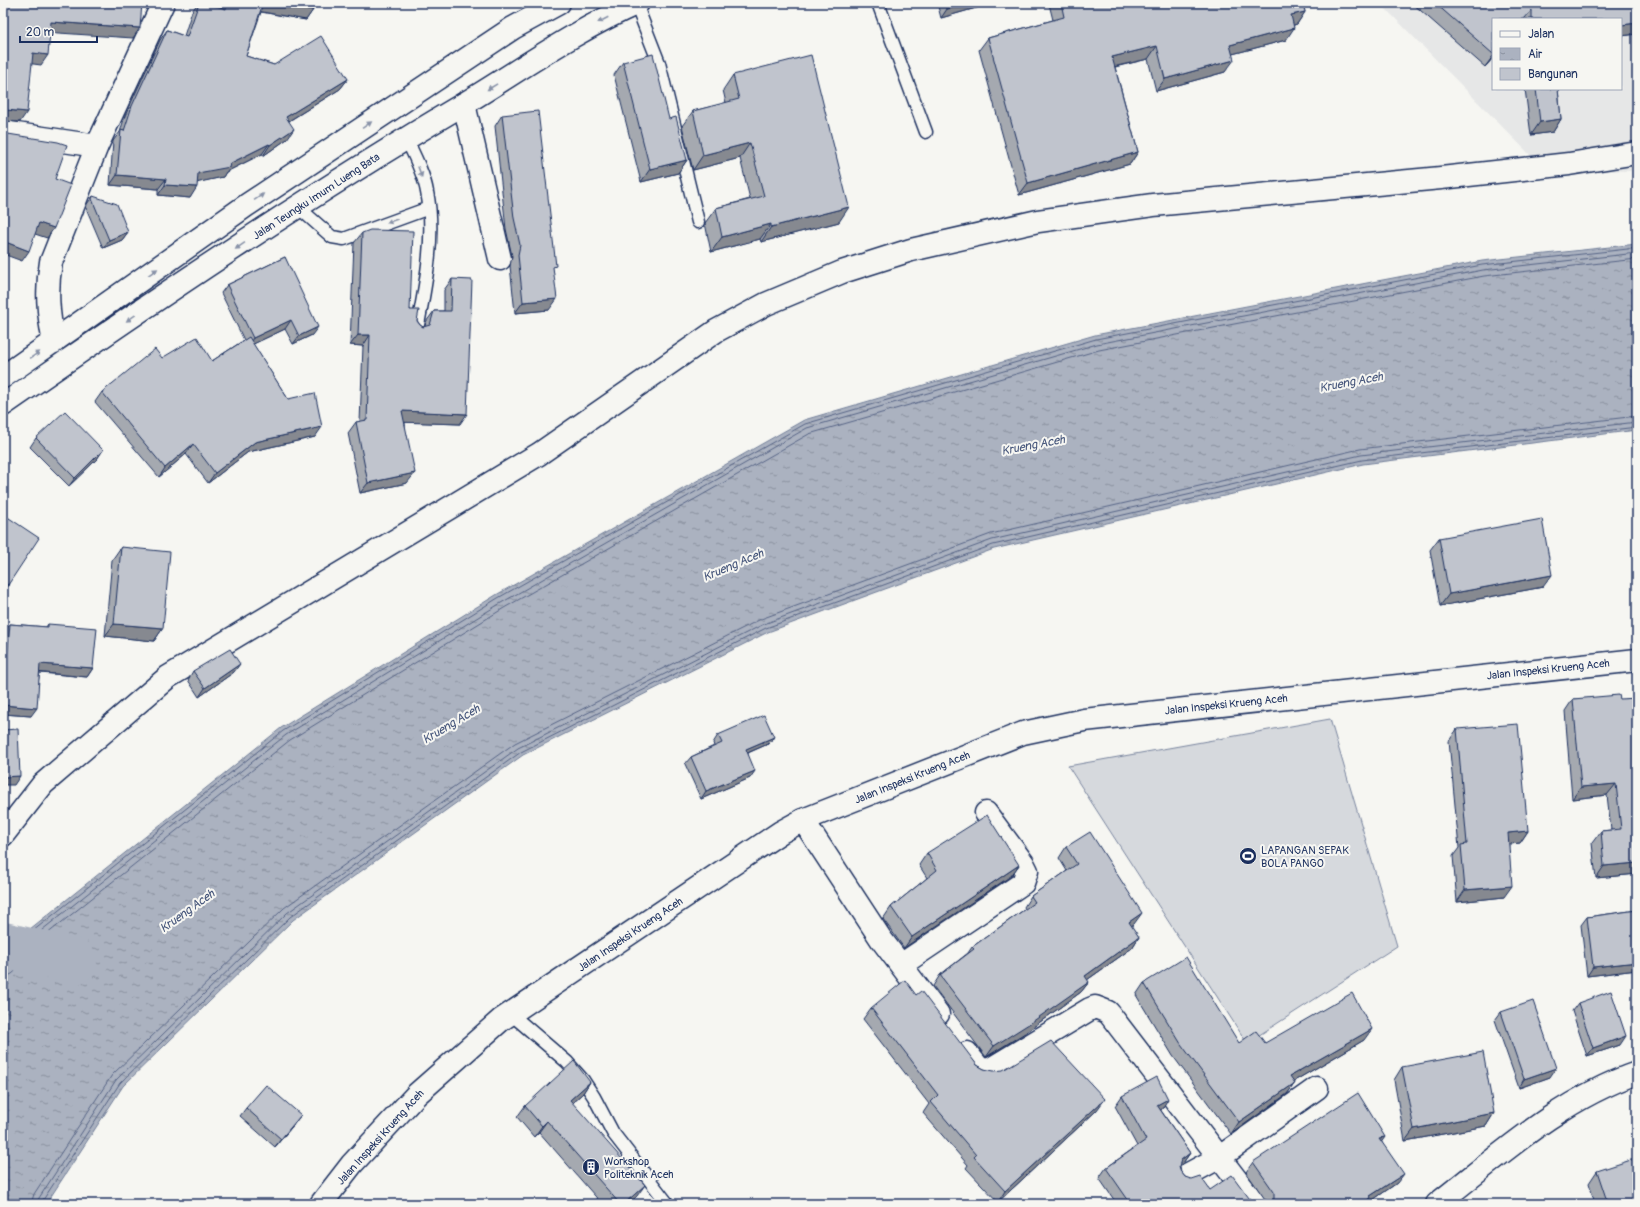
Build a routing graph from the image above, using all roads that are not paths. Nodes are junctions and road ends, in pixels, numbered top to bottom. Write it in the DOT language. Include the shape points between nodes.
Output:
graph roads {
  1 [pos="162,3"];
  2 [pos="559,3"];
  3 [pos="637,3"];
  4 [pos="878,3"];
  5 [pos="464,104"];
  6 [pos="3,132"];
  7 [pos="926,132"];
  8 [pos="406,138"];
  9 [pos="97,146"];
  10 [pos="1637,153"];
  11 [pos="298,207"];
  12 [pos="429,208"];
  13 [pos="698,222"];
  14 [pos="500,259"];
  15 [pos="417,330"];
  16 [pos="54,342"];
  17 [pos="3,377"];
  18 [pos="3,405"];
  19 [pos="1637,660"];
  20 [pos="986,813"];
  21 [pos="804,820"];
  22 [pos="3,835"];
  23 [pos="901,965"];
  24 [pos="511,1014"];
  25 [pos="1637,1073"];
  26 [pos="1317,1088"];
  27 [pos="1220,1157"];
  28 [pos="1185,1176"];
  29 [pos="321,1204"];
  30 [pos="668,1204"];
  31 [pos="1255,1204"];
  32 [pos="1438,1204"];
  1 -- 9 [label="main road"];
  16 -- 2 [label="main road, one-way" via="261,196 513,28"];
  3 -- 5 [label="main road, Jalan Teungku Imum Lueng Bata, one-way" via="601,21"];
  3 -- 13 [label="lane" via="659,63"];
  4 -- 7 [label="lane"];
  5 -- 8 [label="main road, Jalan Teungku Imum Lueng Bata"];
  5 -- 14 [label="main road"];
  6 -- 9 [label="main road"];
  8 -- 11 [label="main road, Jalan Teungku Imum Lueng Bata"];
  8 -- 12 [label="lane, one-way" via="427,192"];
  9 -- 16 [label="main road" via="51,262 47,301"];
  10 -- 22 [label="main road" via="1570,164 1478,174 1153,205 1038,222 911,250 842,272 766,304 716,331 539,454 168,677 44,784"];
  12 -- 11 [label="lane, one-way" via="344,239 332,237"];
  11 -- 18 [label="main road, Jalan Teungku Imum Lueng Bata, one-way"];
  12 -- 15 [label="lane" via="430,238 426,284"];
  17 -- 16 [label="main road, one-way"];
  19 -- 21 [label="main road, Jalan Inspeksi Krueng Aceh" via="1084,720 1023,733"];
  20 -- 23 [label="main road" via="1023,863 1027,871 1023,884"];
  21 -- 23 [label="main road"];
  21 -- 24 [label="main road, Jalan Inspeksi Krueng Aceh" via="781,832"];
  23 -- 27 [label="main road" via="980,1068 989,1070 1090,1009 1108,1012"];
  24 -- 29 [label="main road, Jalan Inspeksi Krueng Aceh" via="417,1094 352,1164"];
  24 -- 30 [label="lane" via="567,1062 583,1080 614,1133"];
  25 -- 32 [label="main road" via="1574,1101"];
  26 -- 27 [label="main road"];
  27 -- 28 [label="main road"];
  27 -- 31 [label="main road"];
}
